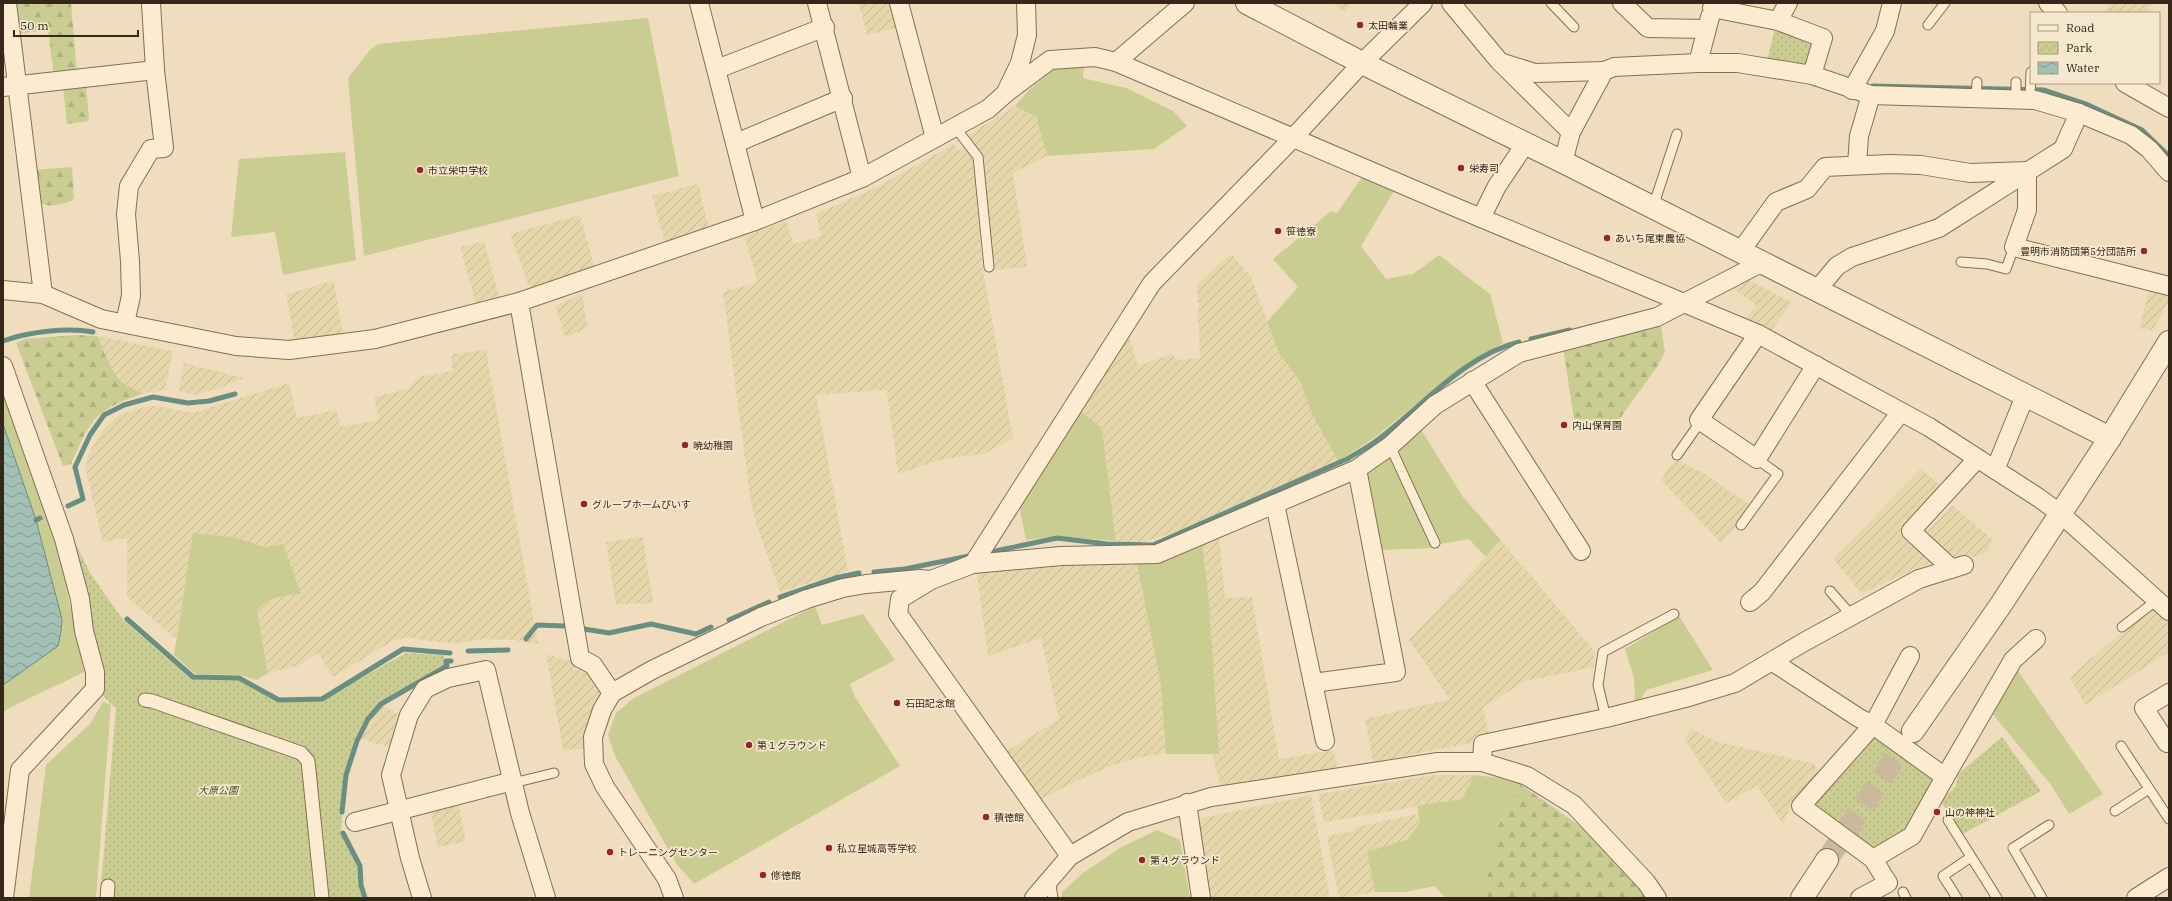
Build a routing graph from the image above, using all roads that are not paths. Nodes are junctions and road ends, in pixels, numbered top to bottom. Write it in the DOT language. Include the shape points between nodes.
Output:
graph roads {
  1 [pos="7,3"];
  2 [pos="151,3"];
  3 [pos="699,3"];
  4 [pos="817,3"];
  5 [pos="899,3"];
  6 [pos="1026,3"];
  7 [pos="1185,3"];
  8 [pos="1248,3"];
  9 [pos="1423,3"];
  10 [pos="1451,3"];
  11 [pos="1551,3"];
  12 [pos="1622,3"];
  13 [pos="1788,3"];
  14 [pos="1892,3"];
  15 [pos="1945,3"];
  16 [pos="2048,3"];
  17 [pos="1713,6"];
  18 [pos="2057,12"];
  19 [pos="1778,21"];
  20 [pos="1928,25"];
  21 [pos="825,27"];
  22 [pos="1574,27"];
  23 [pos="1706,29"];
  24 [pos="1499,61"];
  25 [pos="1116,62"];
  26 [pos="1362,63"];
  27 [pos="1698,63"];
  28 [pos="717,69"];
  29 [pos="155,70"];
  30 [pos="1604,71"];
  31 [pos="1812,75"];
  32 [pos="2030,75"];
  33 [pos="2016,82"];
  34 [pos="2127,84"];
  35 [pos="10,86"];
  36 [pos="1852,90"];
  37 [pos="1006,93"];
  38 [pos="2024,94"];
  39 [pos="1871,95"];
  40 [pos="843,98"];
  41 [pos="2169,108"];
  42 [pos="2079,113"];
  43 [pos="956,127"];
  44 [pos="1571,132"];
  45 [pos="1677,134"];
  46 [pos="935,138"];
  47 [pos="1293,138"];
  48 [pos="736,143"];
  49 [pos="1526,143"];
  50 [pos="1563,162"];
  51 [pos="1857,165"];
  52 [pos="2027,171"];
  53 [pos="2169,172"];
  54 [pos="862,178"];
  55 [pos="1653,207"];
  56 [pos="1481,218"];
  57 [pos="755,221"];
  58 [pos="2014,247"];
  59 [pos="1740,252"];
  60 [pos="1961,262"];
  61 [pos="1761,263"];
  62 [pos="989,267"];
  63 [pos="2169,286"];
  64 [pos="3,290"];
  65 [pos="1817,290"];
  66 [pos="43,294"];
  67 [pos="519,302"];
  68 [pos="1682,303"];
  69 [pos="125,323"];
  70 [pos="1758,334"];
  71 [pos="2168,347"];
  72 [pos="1816,365"];
  73 [pos="3,366"];
  74 [pos="1472,381"];
  75 [pos="2025,396"];
  76 [pos="1901,412"];
  77 [pos="1701,421"];
  78 [pos="2110,438"];
  79 [pos="1390,446"];
  80 [pos="1677,455"];
  81 [pos="1757,459"];
  82 [pos="1977,459"];
  83 [pos="1357,469"];
  84 [pos="1995,470"];
  85 [pos="1275,504"];
  86 [pos="2061,514"];
  87 [pos="1741,525"];
  88 [pos="1435,542"];
  89 [pos="1581,551"];
  90 [pos="972,564"];
  91 [pos="931,580"];
  92 [pos="1830,591"];
  93 [pos="1750,602"];
  94 [pos="2163,606"];
  95 [pos="1674,614"];
  96 [pos="1852,616"];
  97 [pos="2122,627"];
  98 [pos="2036,639"];
  99 [pos="1910,656"];
  100 [pos="1773,662"];
  101 [pos="1313,683"];
  102 [pos="2169,692"];
  103 [pos="612,693"];
  104 [pos="145,700"];
  105 [pos="1606,718"];
  106 [pos="1873,725"];
  107 [pos="1913,731"];
  108 [pos="1325,741"];
  109 [pos="2169,742"];
  110 [pos="2121,746"];
  111 [pos="1482,762"];
  112 [pos="554,773"];
  113 [pos="1945,776"];
  114 [pos="513,782"];
  115 [pos="2149,789"];
  116 [pos="1187,803"];
  117 [pos="399,810"];
  118 [pos="2115,811"];
  119 [pos="2169,819"];
  120 [pos="1948,820"];
  121 [pos="355,822"];
  122 [pos="2049,825"];
  123 [pos="1070,856"];
  124 [pos="1971,857"];
  125 [pos="1873,859"];
  126 [pos="1827,860"];
  127 [pos="2169,877"];
  128 [pos="1050,879"];
  129 [pos="4,898"];
  130 [pos="322,898"];
  131 [pos="422,898"];
  132 [pos="546,898"];
  133 [pos="674,898"];
  134 [pos="1034,898"];
  135 [pos="1052,898"];
  136 [pos="1201,898"];
  137 [pos="1656,898"];
  138 [pos="1802,898"];
  139 [pos="1860,898"];
  140 [pos="1957,898"];
  141 [pos="1997,898"];
  142 [pos="2042,898"];
  143 [pos="2136,898"];
  1 -- 35 [label="street"];
  2 -- 29 [label="street"];
  3 -- 28 [label="street"];
  4 -- 21 [label="street"];
  5 -- 46 [label="street"];
  6 -- 37 [label="street" via="1027,35 1020,63"];
  7 -- 25 [label="street"];
  8 -- 26 [label="street"];
  9 -- 26 [label="street"];
  10 -- 24 [label="street"];
  11 -- 22 [label="lane"];
  12 -- 23 [label="street" via="1648,28"];
  13 -- 19 [label="street"];
  14 -- 36 [label="street" via="1885,31"];
  15 -- 20 [label="lane"];
  16 -- 18 [label="street"];
  17 -- 19 [label="street"];
  17 -- 23 [label="street"];
  19 -- 31 [label="street" via="1824,38"];
  21 -- 28 [label="street"];
  21 -- 40 [label="street"];
  23 -- 27 [label="street"];
  24 -- 30 [label="street" via="1535,73"];
  24 -- 44 [label="street"];
  25 -- 37 [label="street" via="1095,57 1050,60"];
  25 -- 47 [label="street"];
  26 -- 47 [label="street"];
  26 -- 49 [label="street"];
  27 -- 30 [label="street" via="1614,67"];
  27 -- 31 [label="street" via="1738,63"];
  28 -- 48 [label="street"];
  29 -- 35 [label="street"];
  29 -- 69 [label="street" via="164,148 151,149 129,186 126,214 131,296"];
  30 -- 44 [label="street"];
  31 -- 36 [label="street"];
  32 -- 38 [label="lane"];
  33 -- 38 [label="lane"];
  34 -- 41 [label="street"];
  35 -- 66 [label="street"];
  36 -- 39 [label="street"];
  37 -- 43 [label="street" via="988,109"];
  38 -- 39 [label="street" via="1977,92"];
  38 -- 42 [label="street"];
  39 -- 51 [label="street" via="1859,136"];
  40 -- 48 [label="street"];
  40 -- 54 [label="street"];
  42 -- 52 [label="street" via="2063,149"];
  42 -- 53 [label="street" via="2131,135 2149,149"];
  43 -- 46 [label="street"];
  43 -- 62 [label="lane" via="978,157"];
  44 -- 50 [label="street"];
  45 -- 55 [label="lane"];
  46 -- 54 [label="street"];
  47 -- 56 [label="street"];
  47 -- 90 [label="street" via="1152,283"];
  48 -- 57 [label="street"];
  49 -- 50 [label="street"];
  49 -- 56 [label="street" via="1497,186"];
  50 -- 55 [label="street"];
  51 -- 52 [label="street" via="1921,165 1970,173"];
  51 -- 59 [label="street" via="1825,167 1807,189 1776,202"];
  52 -- 58 [label="street" via="2026,210"];
  52 -- 65 [label="street" via="2020,178 1939,228 1852,258 1837,266"];
  54 -- 57 [label="street"];
  55 -- 59 [label="street"];
  56 -- 68 [label="street"];
  57 -- 67 [label="street"];
  58 -- 60 [label="lane" via="2006,269 1987,264"];
  58 -- 63 [label="street"];
  59 -- 61 [label="street"];
  61 -- 65 [label="street"];
  61 -- 68 [label="street"];
  64 -- 66 [label="street"];
  65 -- 75 [label="street"];
  66 -- 69 [label="street" via="101,319"];
  67 -- 69 [label="street" via="375,339 288,350 236,346"];
  67 -- 103 [label="street" via="580,658 593,665"];
  68 -- 70 [label="street"];
  68 -- 74 [label="street" via="1657,317 1519,353"];
  70 -- 72 [label="street"];
  70 -- 77 [label="street" via="1698,420"];
  71 -- 78 [label="street"];
  72 -- 76 [label="street"];
  72 -- 81 [label="street"];
  73 -- 129 [label="street" via="64,539 95,672 95,690 20,770"];
  74 -- 79 [label="street" via="1436,405"];
  74 -- 89 [label="street"];
  75 -- 78 [label="street"];
  75 -- 84 [label="street"];
  76 -- 82 [label="street"];
  76 -- 93 [label="street" via="1762,592"];
  77 -- 80 [label="lane"];
  77 -- 81 [label="street"];
  78 -- 86 [label="street"];
  79 -- 83 [label="street"];
  79 -- 88 [label="lane"];
  81 -- 87 [label="lane" via="1778,474"];
  82 -- 84 [label="street"];
  82 -- 96 [label="street" via="1911,532 1958,567 1919,579"];
  83 -- 85 [label="street"];
  83 -- 101 [label="street" via="1396,672"];
  84 -- 86 [label="street"];
  85 -- 90 [label="street" via="1157,554 1061,556"];
  85 -- 101 [label="street"];
  86 -- 94 [label="street"];
  86 -- 107 [label="street"];
  90 -- 91 [label="street"];
  91 -- 103 [label="street" via="866,584 807,599 748,623 652,670"];
  91 -- 123 [label="street" via="900,599 898,614"];
  92 -- 96 [label="lane"];
  94 -- 97 [label="lane"];
  95 -- 105 [label="lane" via="1603,652 1598,684"];
  96 -- 100 [label="street"];
  98 -- 113 [label="street" via="2013,660"];
  99 -- 106 [label="street"];
  100 -- 105 [label="street" via="1735,683"];
  100 -- 106 [label="street"];
  101 -- 108 [label="street"];
  102 -- 109 [label="street" via="2144,708 2167,743"];
  103 -- 133 [label="street" via="602,710 593,737 594,764 605,787 667,879"];
  104 -- 130 [label="street" via="301,753 308,761"];
  105 -- 111 [label="street" via="1483,744"];
  106 -- 113 [label="street"];
  106 -- 125 [label="street" via="1801,806"];
  110 -- 115 [label="lane"];
  111 -- 116 [label="street" via="1438,762 1211,797"];
  111 -- 137 [label="street" via="1527,776 1574,805 1646,882"];
  112 -- 114 [label="lane"];
  113 -- 125 [label="street" via="1912,836"];
  114 -- 117 [label="street"];
  114 -- 117 [label="street" via="486,670 448,678 425,689 409,715 391,775"];
  114 -- 132 [label="street"];
  115 -- 118 [label="lane"];
  115 -- 119 [label="lane"];
  116 -- 123 [label="street" via="1128,822"];
  116 -- 136 [label="street"];
  117 -- 121 [label="street"];
  117 -- 131 [label="street"];
  120 -- 124 [label="lane"];
  122 -- 142 [label="lane" via="2013,848"];
  123 -- 128 [label="street"];
  124 -- 140 [label="lane" via="1943,876"];
  124 -- 141 [label="lane"];
  125 -- 139 [label="street" via="1888,883"];
  126 -- 138 [label="street"];
  127 -- 143 [label="street"];
  128 -- 134 [label="street"];
  128 -- 135 [label="lane"];
}
